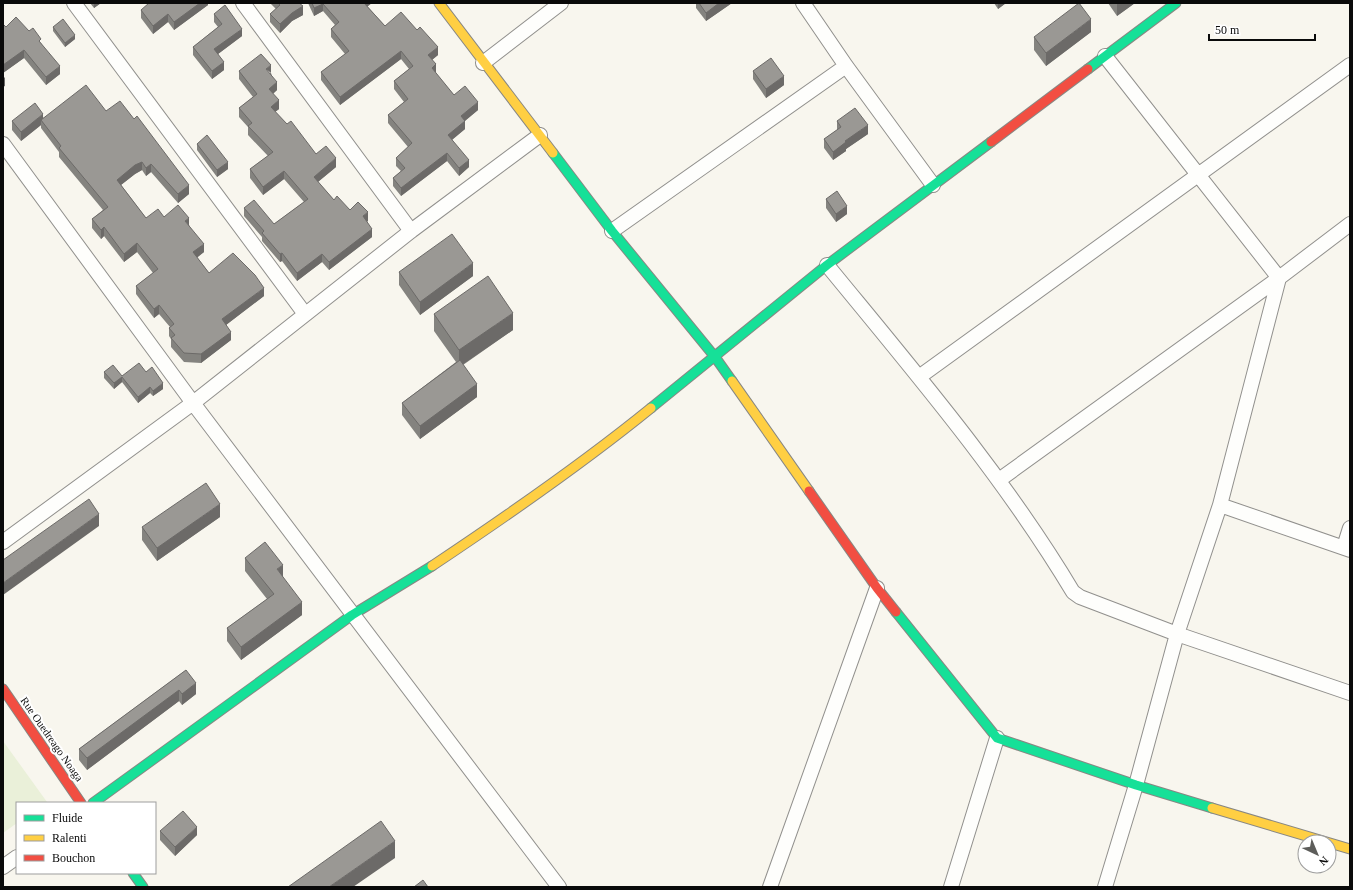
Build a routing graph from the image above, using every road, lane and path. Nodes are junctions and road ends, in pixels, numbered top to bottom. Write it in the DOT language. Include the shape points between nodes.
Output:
graph roads {
  1 [pos="74,3"];
  2 [pos="243,3"];
  3 [pos="439,3"];
  4 [pos="561,3"];
  5 [pos="803,3"];
  6 [pos="1176,3"];
  7 [pos="1105,56"];
  8 [pos="483,63"];
  9 [pos="1350,65"];
  10 [pos="846,66"];
  11 [pos="540,134"];
  12 [pos="3,144"];
  13 [pos="1198,174"];
  14 [pos="933,185"];
  15 [pos="1350,224"];
  16 [pos="411,231"];
  17 [pos="612,231"];
  18 [pos="827,265"];
  19 [pos="1279,278"];
  20 [pos="305,314"];
  21 [pos="715,357"];
  22 [pos="919,377"];
  23 [pos="193,403"];
  24 [pos="999,480"];
  25 [pos="1220,505"];
  26 [pos="1350,528"];
  27 [pos="3,542"];
  28 [pos="1347,548"];
  29 [pos="877,588"];
  30 [pos="352,615"];
  31 [pos="1177,634"];
  32 [pos="3,689"];
  33 [pos="1350,693"];
  34 [pos="997,738"];
  35 [pos="1136,785"];
  36 [pos="80,802"];
  37 [pos="94,802"];
  38 [pos="1350,849"];
  39 [pos="16,858"];
  40 [pos="3,867"];
  41 [pos="134,874"];
  42 [pos="143,887"];
  43 [pos="559,887"];
  44 [pos="770,887"];
  45 [pos="951,887"];
  46 [pos="1105,887"];
  1 -- 20 [label="street"];
  2 -- 16 [label="street"];
  3 -- 8 [label="street"];
  4 -- 8 [label="street"];
  5 -- 10 [label="street"];
  6 -- 7 [label="street"];
  7 -- 13 [label="street"];
  7 -- 14 [label="street"];
  8 -- 11 [label="street"];
  9 -- 13 [label="street"];
  10 -- 14 [label="street"];
  10 -- 17 [label="street"];
  11 -- 16 [label="street"];
  11 -- 17 [label="street"];
  12 -- 23 [label="street"];
  13 -- 19 [label="street"];
  13 -- 22 [label="street"];
  14 -- 18 [label="street"];
  15 -- 19 [label="street"];
  16 -- 20 [label="street"];
  17 -- 21 [label="street"];
  18 -- 21 [label="street"];
  18 -- 22 [label="street"];
  19 -- 24 [label="street"];
  19 -- 25 [label="street"];
  20 -- 23 [label="street"];
  21 -- 29 [label="street"];
  21 -- 30 [label="street" via="609,442 482,533"];
  22 -- 24 [label="street"];
  23 -- 27 [label="street"];
  23 -- 30 [label="street"];
  24 -- 31 [label="street" via="1073,592 1080,597"];
  25 -- 28 [label="street"];
  25 -- 31 [label="street"];
  26 -- 28 [label="street"];
  29 -- 34 [label="street"];
  29 -- 44 [label="street"];
  30 -- 37 [label="street"];
  30 -- 43 [label="street"];
  31 -- 33 [label="street"];
  31 -- 35 [label="street"];
  32 -- 36 [label="street, Rue Ouedreago Noaga"];
  34 -- 35 [label="street"];
  34 -- 45 [label="street"];
  35 -- 38 [label="street"];
  35 -- 46 [label="street"];
  39 -- 40 [label="street"];
  41 -- 42 [label="street"];
}
